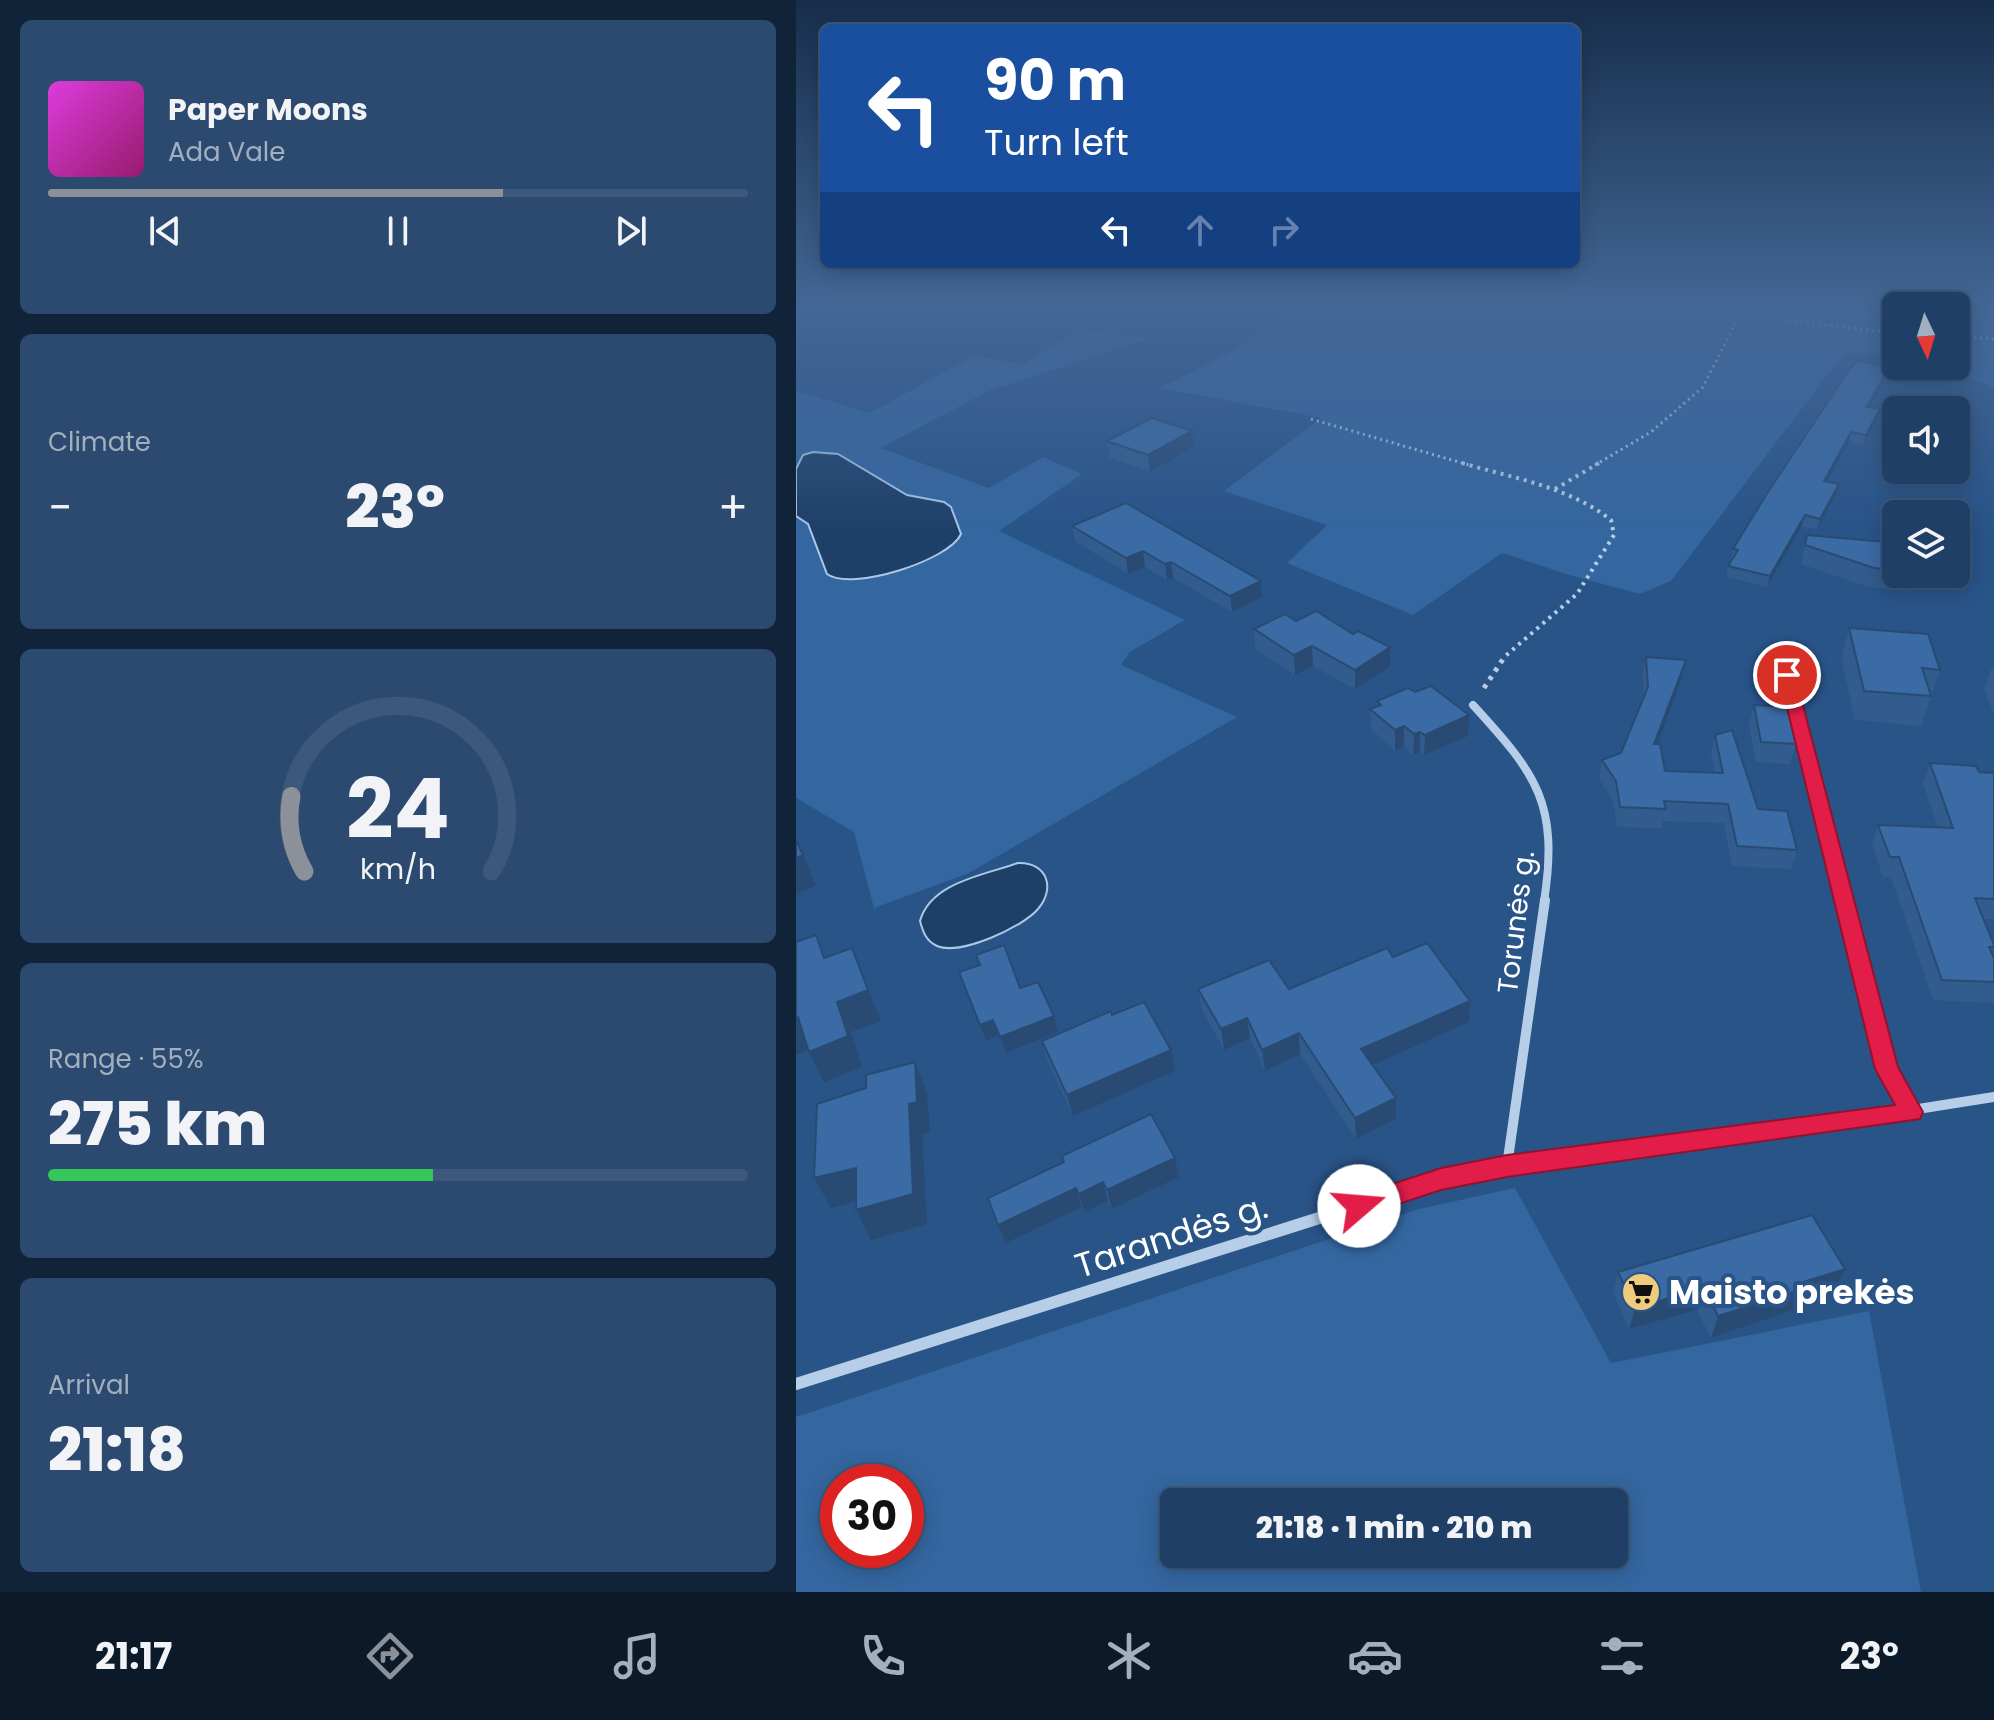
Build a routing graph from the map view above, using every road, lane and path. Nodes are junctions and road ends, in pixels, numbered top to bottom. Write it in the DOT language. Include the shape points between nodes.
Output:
graph roads {
  1 [pos="1704,384"];
  2 [pos="1311,419"];
  3 [pos="1555,490"];
  4 [pos="1779,646"];
  5 [pos="1473,705"];
  6 [pos="1994,1097"];
  7 [pos="1912,1112"];
  8 [pos="1507,1166"];
  9 [pos="796,1384"];
  1 -- 3 [label="path" via="1651,432"];
  2 -- 3 [label="path"];
  3 -- 5 [label="path" via="1606,513 1614,535 1577,594 1504,657"];
  4 -- 7 [label="street" via="1887,1069"];
  5 -- 8 [label="street, Torunės g." via="1534,781 1548,833 1547,882"];
  6 -- 7 [label="street, Tarandės g."];
  7 -- 8 [label="street, Tarandės g."];
  8 -- 9 [label="street, Tarandės g." via="1441,1179"];
}
